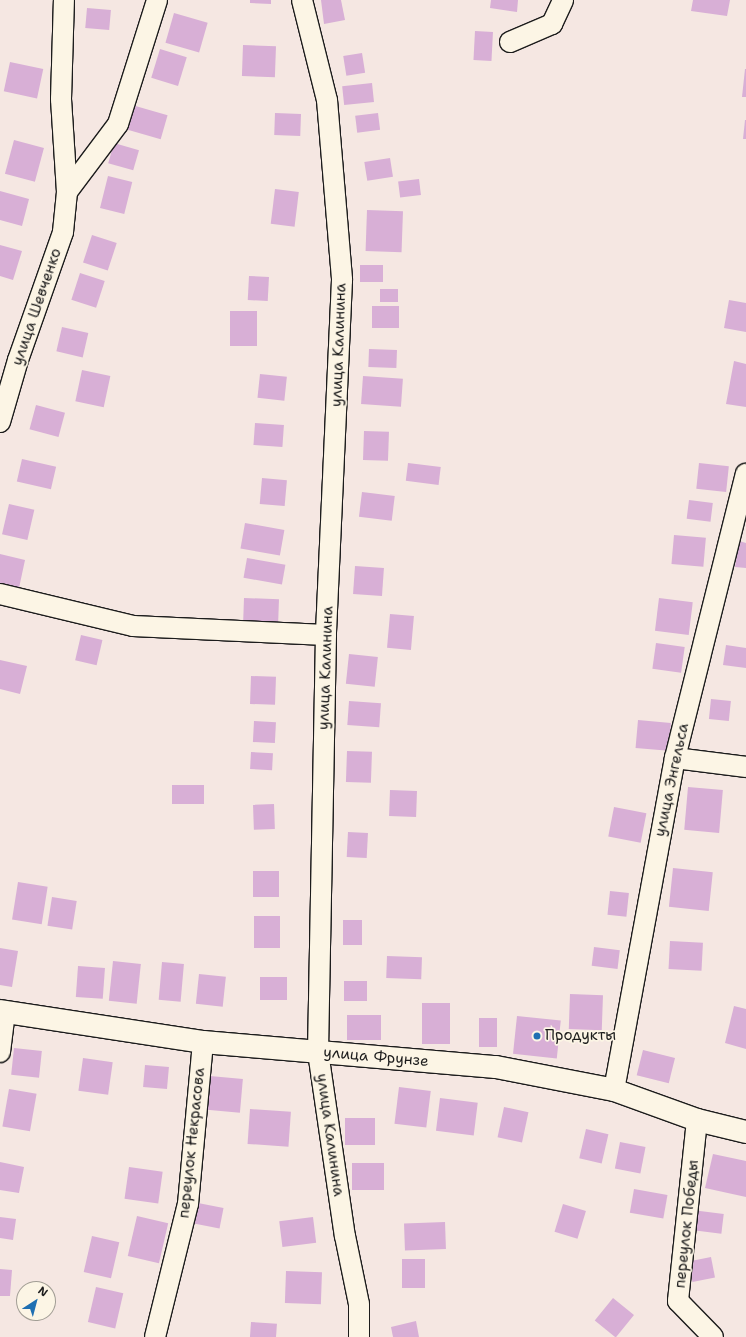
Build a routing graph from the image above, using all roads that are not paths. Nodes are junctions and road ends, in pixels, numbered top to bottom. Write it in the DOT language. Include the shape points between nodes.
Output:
graph roads {
  1 [pos="64,0"];
  2 [pos="157,0"];
  3 [pos="302,0"];
  4 [pos="563,0"];
  5 [pos="510,42"];
  6 [pos="67,192"];
  7 [pos="0,422"];
  8 [pos="746,474"];
  9 [pos="0,594"];
  10 [pos="326,635"];
  11 [pos="675,758"];
  12 [pos="746,767"];
  13 [pos="2,1011"];
  14 [pos="202,1042"];
  15 [pos="0,1052"];
  16 [pos="318,1052"];
  17 [pos="614,1090"];
  18 [pos="698,1120"];
  19 [pos="746,1132"];
  20 [pos="155,1337"];
  21 [pos="359,1337"];
  22 [pos="713,1337"];
  1 -- 6 [label="street, улица Шевченко" via="61,99"];
  2 -- 6 [label="street" via="118,124"];
  3 -- 10 [label="street, улица Калинина" via="327,100 342,280"];
  4 -- 5 [label="street" via="552,24"];
  6 -- 7 [label="street, улица Шевченко" via="63,232 18,360"];
  8 -- 11 [label="street, улица Энгельса"];
  9 -- 10 [label="street" via="133,626"];
  10 -- 16 [label="street, улица Калинина"];
  11 -- 12 [label="street"];
  11 -- 17 [label="street, улица Энгельса"];
  13 -- 14 [label="street, улица Фрунзе"];
  13 -- 15 [label="street"];
  14 -- 16 [label="street, улица Фрунзе"];
  14 -- 20 [label="street, переулок Некрасова" via="188,1204"];
  16 -- 17 [label="street, улица Фрунзе" via="496,1067"];
  16 -- 21 [label="street, улица Калинина" via="345,1236 359,1304"];
  17 -- 18 [label="street, улица Фрунзе"];
  18 -- 19 [label="street, улица Фрунзе"];
  18 -- 22 [label="street, переулок Победы" via="678,1301"];
}
